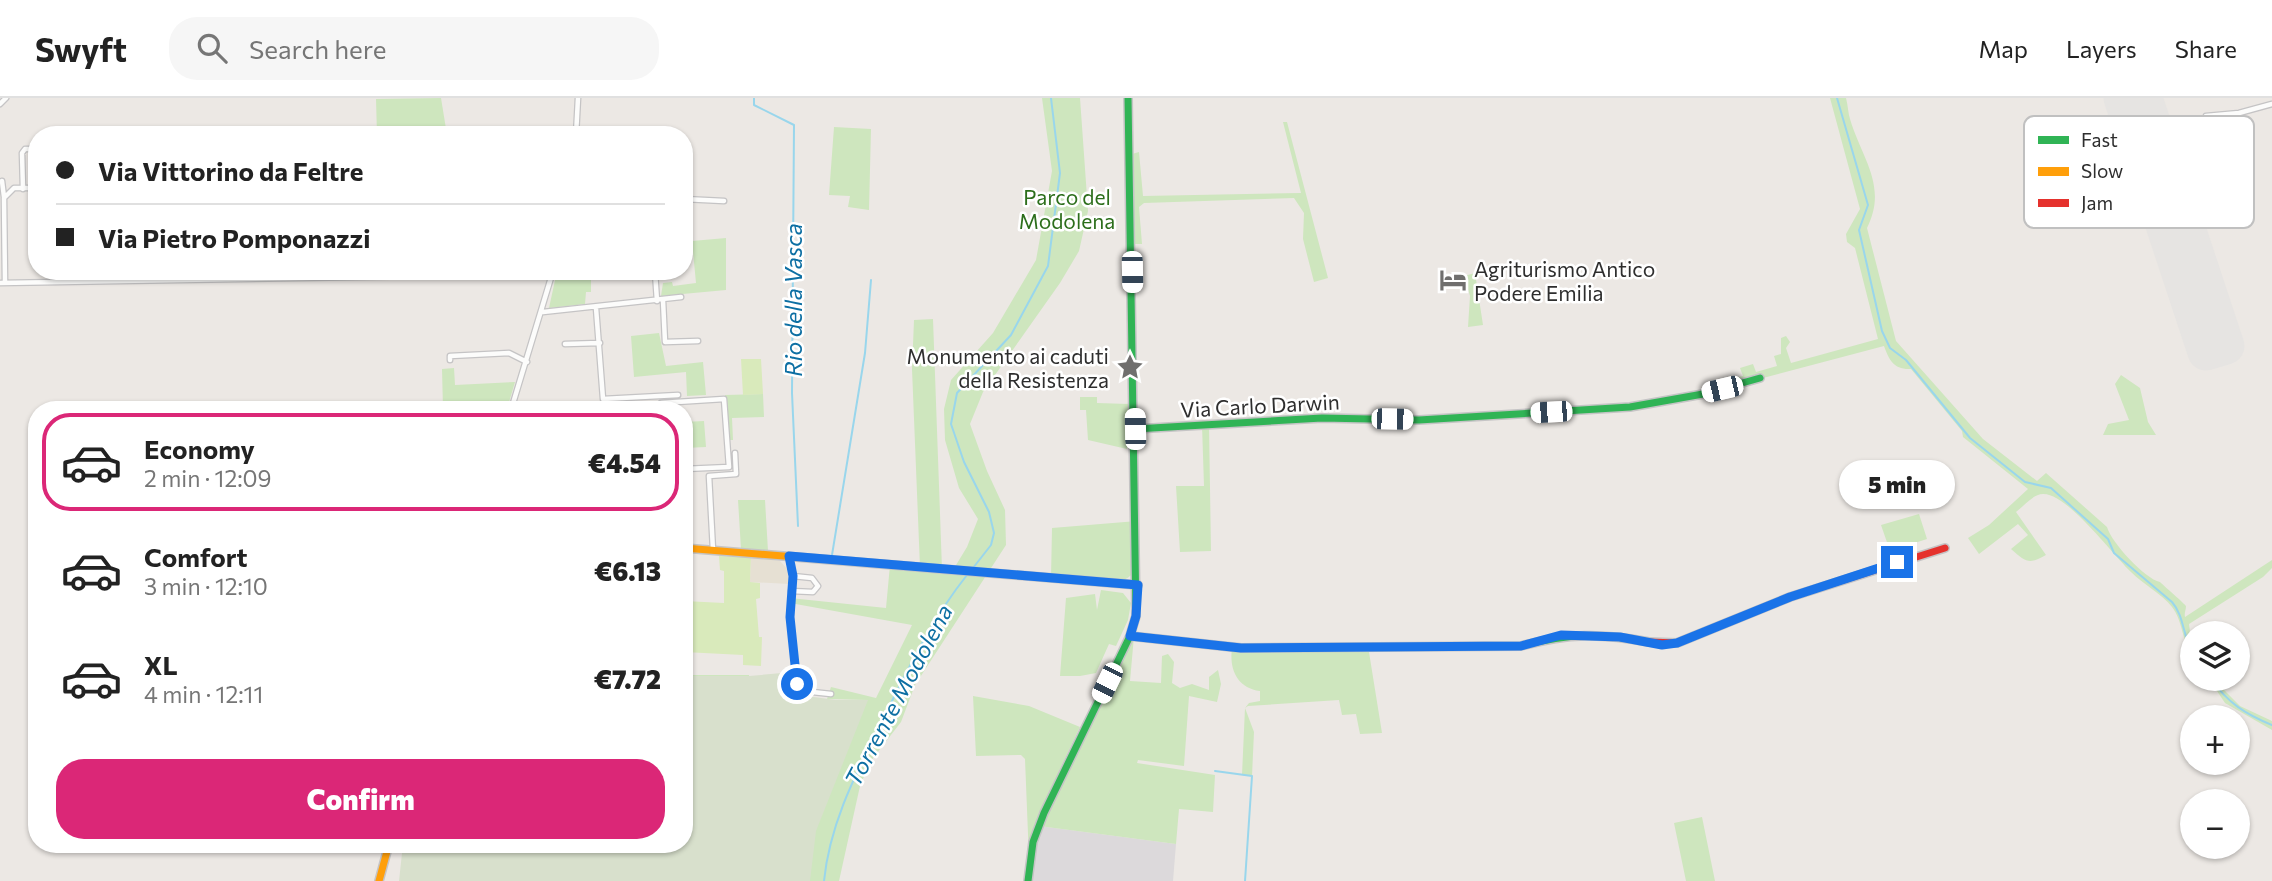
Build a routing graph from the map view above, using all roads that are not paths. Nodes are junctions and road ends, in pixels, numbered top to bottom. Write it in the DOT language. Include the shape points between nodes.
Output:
graph roads {
  1 [pos="6,98"];
  2 [pos="578,98"];
  3 [pos="1128,98"];
  4 [pos="0,104"];
  5 [pos="2272,104"];
  6 [pos="2206,116"];
  7 [pos="576,126"];
  8 [pos="28,149"];
  9 [pos="2,181"];
  10 [pos="23,188"];
  11 [pos="28,188"];
  12 [pos="4,198"];
  13 [pos="693,199"];
  14 [pos="724,201"];
  15 [pos="180,280"];
  16 [pos="551,280"];
  17 [pos="656,280"];
  18 [pos="3,283"];
  19 [pos="681,297"];
  20 [pos="660,300"];
  21 [pos="596,308"];
  22 [pos="543,312"];
  23 [pos="698,341"];
  24 [pos="600,343"];
  25 [pos="565,344"];
  26 [pos="450,360"];
  27 [pos="527,362"];
  28 [pos="1760,378"];
  29 [pos="678,395"];
  30 [pos="514,401"];
  31 [pos="692,401"];
  32 [pos="1135,429"];
  33 [pos="735,453"];
  34 [pos="693,469"];
  35 [pos="1945,548"];
  36 [pos="693,549"];
  37 [pos="713,550"];
  38 [pos="789,556"];
  39 [pos="793,576"];
  40 [pos="1138,585"];
  41 [pos="791,591"];
  42 [pos="1130,636"];
  43 [pos="831,694"];
  44 [pos="387,853"];
  45 [pos="379,881"];
  46 [pos="1028,881"];
  1 -- 4 [label="street"];
  2 -- 7 [label="street"];
  3 -- 32 [label="street"];
  5 -- 6 [label="street"];
  8 -- 10 [label="street" via="22,153"];
  9 -- 12 [label="street"];
  10 -- 11 [label="street"];
  10 -- 12 [label="street" via="14,188"];
  12 -- 18 [label="street"];
  13 -- 14 [label="street"];
  15 -- 18 [label="street"];
  16 -- 22 [label="street"];
  17 -- 20 [label="street"];
  19 -- 20 [label="street"];
  20 -- 21 [label="street"];
  20 -- 23 [label="street" via="665,342"];
  21 -- 22 [label="street"];
  21 -- 24 [label="street"];
  22 -- 27 [label="street"];
  24 -- 25 [label="street"];
  24 -- 29 [label="street" via="603,399"];
  26 -- 27 [label="street" via="450,356 509,353"];
  27 -- 30 [label="street"];
  28 -- 32 [label="street, Via Carlo Darwin" via="1630,407"];
  31 -- 34 [label="street" via="724,399 729,467"];
  32 -- 40 [label="street"];
  33 -- 37 [label="street" via="736,474 709,476"];
  35 -- 42 [label="street" via="1797,594 1669,645 1561,635 1521,646 1241,648"];
  36 -- 37 [label="street"];
  37 -- 38 [label="street"];
  38 -- 39 [label="street"];
  38 -- 40 [label="street"];
  39 -- 41 [label="street"];
  39 -- 41 [label="street" via="812,578 818,586 811,593"];
  40 -- 42 [label="street"];
  41 -- 43 [label="street" via="798,687"];
  42 -- 46 [label="street" via="1044,813 1031,851"];
  44 -- 45 [label="street"];
}
